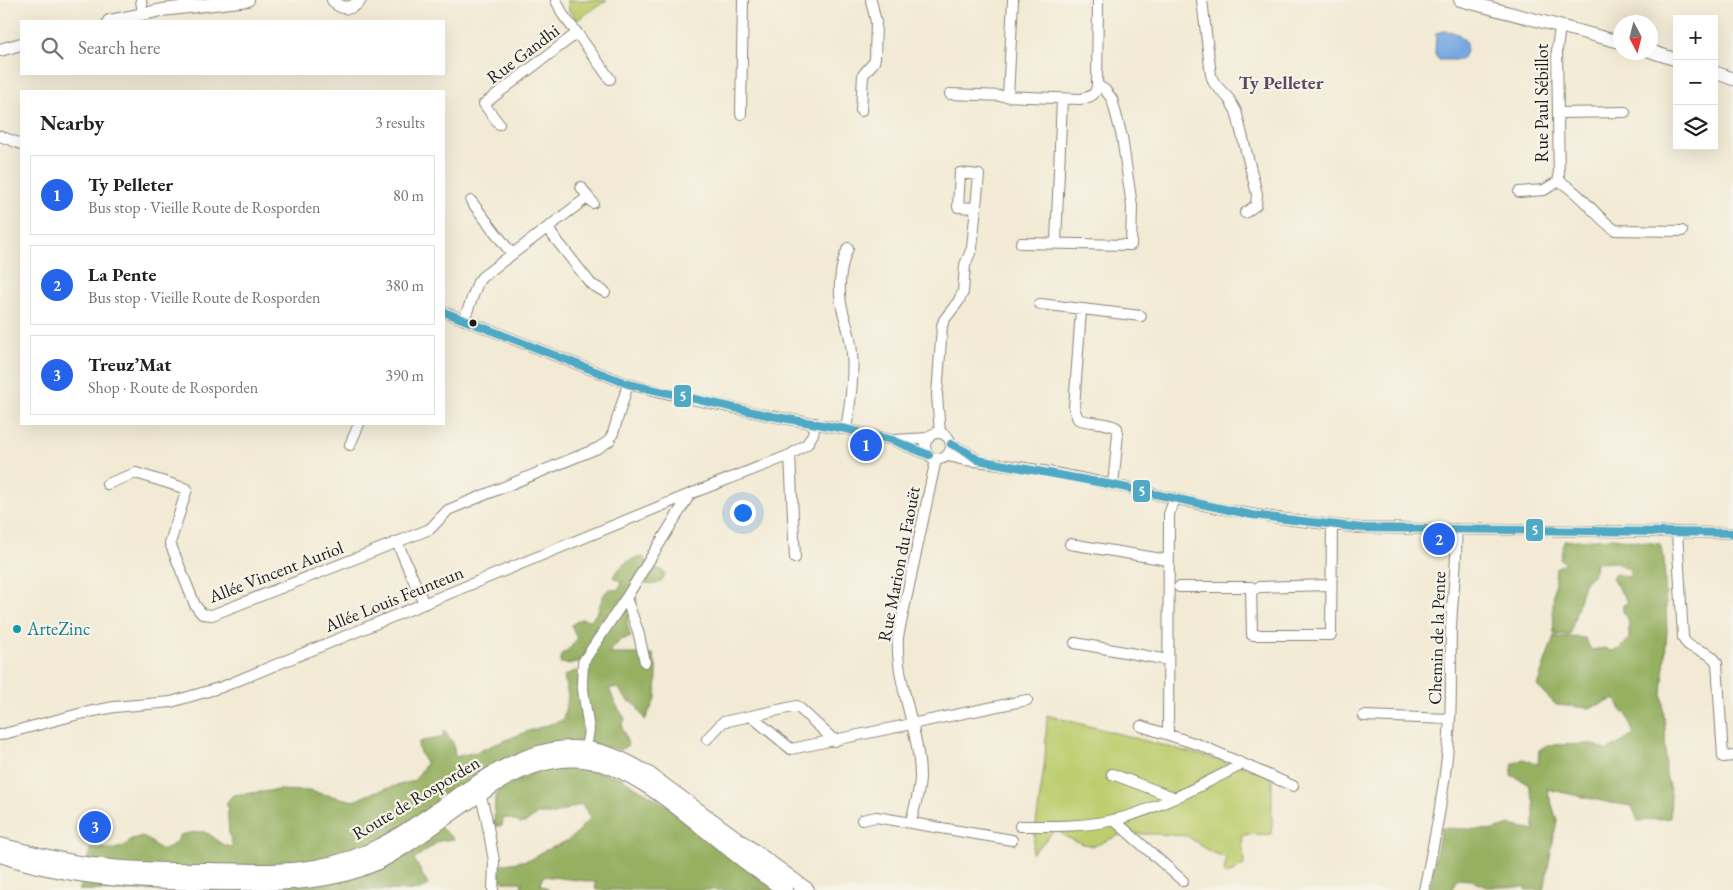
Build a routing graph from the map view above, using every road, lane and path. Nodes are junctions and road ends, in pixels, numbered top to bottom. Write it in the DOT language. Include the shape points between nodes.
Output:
graph roads {
  1 [pos="141,0"];
  2 [pos="248,0"];
  3 [pos="333,0"];
  4 [pos="360,0"];
  5 [pos="556,0"];
  6 [pos="743,0"];
  7 [pos="871,0"];
  8 [pos="1012,0"];
  9 [pos="1098,0"];
  10 [pos="1202,0"];
  11 [pos="1460,0"];
  12 [pos="143,13"];
  13 [pos="112,20"];
  14 [pos="1560,26"];
  15 [pos="577,33"];
  16 [pos="1613,40"];
  17 [pos="20,44"];
  18 [pos="0,50"];
  19 [pos="1658,54"];
  20 [pos="1673,59"];
  21 [pos="1718,73"];
  22 [pos="610,79"];
  23 [pos="1733,79"];
  24 [pos="1097,84"];
  25 [pos="950,94"];
  26 [pos="1008,97"];
  27 [pos="1062,99"];
  28 [pos="861,111"];
  29 [pos="1625,112"];
  30 [pos="1558,113"];
  31 [pos="741,114"];
  32 [pos="500,124"];
  33 [pos="0,136"];
  34 [pos="20,144"];
  35 [pos="1559,181"];
  36 [pos="581,187"];
  37 [pos="1519,192"];
  38 [pos="471,201"];
  39 [pos="976,208"];
  40 [pos="1245,214"];
  41 [pos="547,228"];
  42 [pos="1682,231"];
  43 [pos="1056,242"];
  44 [pos="1021,243"];
  45 [pos="848,248"];
  46 [pos="512,254"];
  47 [pos="605,292"];
  48 [pos="1040,304"];
  49 [pos="1081,310"];
  50 [pos="445,312"];
  51 [pos="1141,316"];
  52 [pos="464,320"];
  53 [pos="628,384"];
  54 [pos="815,423"];
  55 [pos="360,425"];
  56 [pos="846,429"];
  57 [pos="940,433"];
  58 [pos="929,438"];
  59 [pos="892,440"];
  60 [pos="950,444"];
  61 [pos="350,445"];
  62 [pos="790,455"];
  63 [pos="937,456"];
  64 [pos="978,460"];
  65 [pos="107,484"];
  66 [pos="1113,484"];
  67 [pos="690,494"];
  68 [pos="1175,498"];
  69 [pos="1332,525"];
  70 [pos="1456,529"];
  71 [pos="1677,532"];
  72 [pos="1733,533"];
  73 [pos="396,542"];
  74 [pos="1070,544"];
  75 [pos="795,558"];
  76 [pos="1168,560"];
  77 [pos="1179,587"];
  78 [pos="1251,589"];
  79 [pos="1331,589"];
  80 [pos="626,598"];
  81 [pos="424,604"];
  82 [pos="1075,643"];
  83 [pos="1168,660"];
  84 [pos="644,662"];
  85 [pos="1027,700"];
  86 [pos="751,716"];
  87 [pos="1364,716"];
  88 [pos="1450,719"];
  89 [pos="912,724"];
  90 [pos="1141,726"];
  91 [pos="1168,734"];
  92 [pos="0,735"];
  93 [pos="707,739"];
  94 [pos="836,741"];
  95 [pos="585,754"];
  96 [pos="1733,756"];
  97 [pos="1243,764"];
  98 [pos="1112,774"];
  99 [pos="1293,786"];
  100 [pos="479,789"];
  101 [pos="1173,797"];
  102 [pos="862,820"];
  103 [pos="1114,820"];
  104 [pos="911,822"];
  105 [pos="1020,826"];
  106 [pos="1012,840"];
  107 [pos="0,845"];
  108 [pos="0,855"];
  109 [pos="1183,881"];
  110 [pos="494,890"];
  111 [pos="784,890"];
  112 [pos="807,890"];
  113 [pos="1424,890"];
  1 -- 12 [label="street"];
  2 -- 12 [label="street"];
  3 -- 4 [label="street" via="348,8"];
  5 -- 15 [label="street, Rue Gandhi"];
  6 -- 31 [label="street"];
  7 -- 28 [label="street" via="876,22 875,58 863,75"];
  8 -- 26 [label="street"];
  9 -- 24 [label="street"];
  10 -- 40 [label="street" via="1211,75 1236,111 1257,194 1256,205"];
  11 -- 14 [label="street"];
  12 -- 13 [label="street"];
  14 -- 16 [label="street"];
  14 -- 30 [label="street, Rue Paul Sébillot"];
  15 -- 22 [label="street, Rue Gandhi"];
  15 -- 32 [label="street, Rue Gandhi" via="484,104"];
  17 -- 18 [label="street"];
  19 -- 20 [label="street"];
  21 -- 23 [label="street"];
  24 -- 27 [label="street" via="1091,97"];
  24 -- 43 [label="street" via="1112,99 1122,137 1132,206 1131,246"];
  25 -- 26 [label="street"];
  26 -- 27 [label="street"];
  27 -- 43 [label="street"];
  29 -- 30 [label="street"];
  30 -- 35 [label="street, Rue Paul Sébillot"];
  33 -- 34 [label="street"];
  35 -- 37 [label="street, Rue Paul Sébillot" via="1544,190"];
  35 -- 42 [label="street, Rue Paul Sébillot" via="1615,230"];
  36 -- 41 [label="street" via="590,200"];
  38 -- 46 [label="street"];
  39 -- 57 [label="street" via="972,248 965,265 962,292 942,326 937,395"];
  41 -- 46 [label="street"];
  41 -- 47 [label="street" via="591,284"];
  43 -- 44 [label="street"];
  45 -- 56 [label="street" via="840,278 841,305 852,346 853,364"];
  46 -- 52 [label="street" via="478,282"];
  48 -- 49 [label="street"];
  49 -- 51 [label="street"];
  49 -- 66 [label="street" via="1074,408 1078,419 1117,428"];
  50 -- 52 [label="street"];
  52 -- 53 [label="street"];
  53 -- 54 [label="street"];
  53 -- 73 [label="street, Allée Vincent Auriol" via="609,441 448,510 430,529"];
  54 -- 56 [label="street"];
  54 -- 62 [label="street, Allée Louis Feunteun" via="807,444"];
  55 -- 61 [label="street"];
  56 -- 59 [label="street"];
  57 -- 58 [label="street"];
  57 -- 60 [label="street"];
  58 -- 59 [label="street"];
  58 -- 63 [label="street" via="925,447"];
  59 -- 63 [label="street"];
  60 -- 63 [label="street" via="950,450"];
  60 -- 64 [label="street"];
  62 -- 67 [label="street, Allée Louis Feunteun"];
  62 -- 75 [label="street"];
  63 -- 64 [label="street"];
  63 -- 89 [label="street, Rue Marion du Faouët" via="898,637 899,660"];
  64 -- 66 [label="street"];
  65 -- 73 [label="street, Allée Vincent Auriol" via="136,473 186,488 170,543 195,605 205,615 220,613"];
  66 -- 68 [label="street"];
  67 -- 80 [label="street"];
  67 -- 81 [label="street, Allée Louis Feunteun"];
  68 -- 69 [label="street" via="1252,515"];
  68 -- 76 [label="street" via="1169,514"];
  69 -- 70 [label="street"];
  69 -- 79 [label="street"];
  70 -- 71 [label="street"];
  70 -- 88 [label="street, Chemin de la Pente"];
  71 -- 72 [label="street"];
  71 -- 96 [label="street" via="1683,638 1689,646 1711,655 1716,663 1723,757"];
  73 -- 81 [label="street"];
  74 -- 76 [label="street"];
  76 -- 83 [label="street"];
  77 -- 78 [label="street"];
  78 -- 79 [label="street"];
  78 -- 79 [label="street" via="1252,635 1331,635"];
  80 -- 84 [label="street" via="638,631"];
  80 -- 95 [label="street" via="584,662 582,684 589,730"];
  81 -- 92 [label="street, Allée Louis Feunteun" via="183,700 114,707"];
  82 -- 83 [label="street"];
  83 -- 91 [label="street"];
  85 -- 89 [label="street"];
  86 -- 93 [label="street" via="724,722"];
  86 -- 94 [label="street" via="791,749"];
  86 -- 94 [label="street" via="797,706"];
  87 -- 88 [label="street, Chemin de la Pente"];
  88 -- 113 [label="street, Chemin de la Pente" via="1440,815"];
  89 -- 94 [label="street"];
  89 -- 104 [label="street, Rue Marion du Faouët" via="920,776"];
  90 -- 91 [label="street"];
  91 -- 97 [label="street"];
  95 -- 100 [label="main road, Route de Rosporden" via="530,767"];
  95 -- 111 [label="main road, Route de Rosporden" via="650,789"];
  95 -- 112 [label="main road, Route de Rosporden" via="612,755 647,773"];
  97 -- 99 [label="street"];
  97 -- 101 [label="street"];
  98 -- 101 [label="street"];
  100 -- 107 [label="main road, Route de Rosporden" via="383,844 357,856 315,867 267,871 119,867 54,858"];
  100 -- 108 [label="main road, Route de Rosporden" via="416,839 375,864 319,880 240,883 134,880 72,874"];
  100 -- 110 [label="street" via="494,861"];
  101 -- 103 [label="street"];
  102 -- 104 [label="street" via="876,817"];
  103 -- 105 [label="street"];
  103 -- 109 [label="street"];
  104 -- 106 [label="street"];
}
